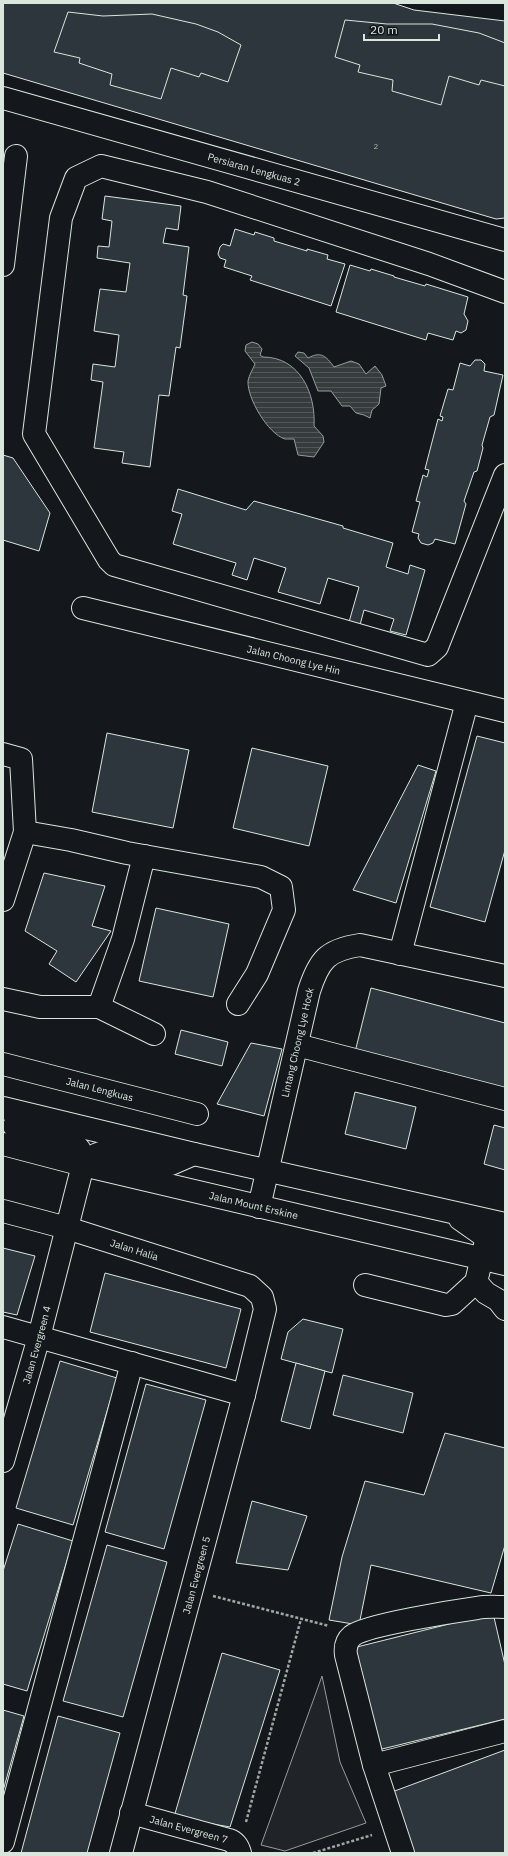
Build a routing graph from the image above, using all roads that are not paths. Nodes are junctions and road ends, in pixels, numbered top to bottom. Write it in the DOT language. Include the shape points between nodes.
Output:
graph roads {
  1 [pos="3,98"];
  2 [pos="16,156"];
  3 [pos="505,240"];
  4 [pos="3,265"];
  5 [pos="505,292"];
  6 [pos="505,475"];
  7 [pos="83,608"];
  8 [pos="467,702"];
  9 [pos="505,711"];
  10 [pos="3,754"];
  11 [pos="25,832"];
  12 [pos="144,856"];
  13 [pos="3,898"];
  14 [pos="400,954"];
  15 [pos="505,976"];
  16 [pos="3,999"];
  17 [pos="238,1004"];
  18 [pos="99,1007"];
  19 [pos="154,1034"];
  20 [pos="297,1046"];
  21 [pos="3,1064"];
  22 [pos="505,1099"];
  23 [pos="3,1108"];
  24 [pos="197,1114"];
  25 [pos="3,1124"];
  26 [pos="3,1144"];
  27 [pos="194,1154"];
  28 [pos="83,1165"];
  29 [pos="267,1170"];
  30 [pos="259,1206"];
  31 [pos="3,1211"];
  32 [pos="449,1211"];
  33 [pos="505,1224"];
  34 [pos="67,1228"];
  35 [pos="496,1240"];
  36 [pos="482,1259"];
  37 [pos="505,1264"];
  38 [pos="476,1282"];
  39 [pos="365,1285"];
  40 [pos="262,1297"];
  41 [pos="505,1309"];
  42 [pos="3,1327"];
  43 [pos="39,1337"];
  44 [pos="132,1363"];
  45 [pos="244,1395"];
  46 [pos="5,1447"];
  47 [pos="505,1608"];
  48 [pos="505,1732"];
  49 [pos="374,1765"];
  50 [pos="131,1813"];
  51 [pos="3,1842"];
  52 [pos="239,1850"];
  53 [pos="121,1853"];
  54 [pos="403,1853"];
  1 -- 3 [label="street, Persiaran Lengkuas 2"];
  2 -- 4 [label="street"];
  5 -- 6 [label="street" via="429,264 207,192 101,166 76,178 60,218 34,434 109,560 114,564 428,655 437,647"];
  7 -- 8 [label="street, Jalan Choong Lye Hin"];
  8 -- 9 [label="street, Jalan Choong Lye Hin"];
  8 -- 14 [label="street"];
  10 -- 11 [label="street" via="21,759"];
  11 -- 12 [label="street"];
  11 -- 13 [label="street"];
  12 -- 17 [label="street" via="261,878 281,887 284,910 257,974"];
  12 -- 18 [label="street" via="123,939"];
  14 -- 15 [label="street, Lintang Choong Lye Hock"];
  14 -- 20 [label="street, Lintang Choong Lye Hock" via="360,945 342,948 328,956 315,971"];
  16 -- 18 [label="street" via="40,1007"];
  18 -- 19 [label="street"];
  20 -- 22 [label="street"];
  20 -- 29 [label="street, Lintang Choong Lye Hock"];
  21 -- 24 [label="street, Jalan Lengkuas"];
  23 -- 27 [label="street"];
  25 -- 28 [label="street" via="71,1141 78,1146 83,1155"];
  26 -- 28 [label="street, Jalan Mount Erskine"];
  27 -- 28 [label="street" via="171,1164 106,1151 94,1154"];
  27 -- 29 [label="street"];
  28 -- 30 [label="street, Jalan Mount Erskine"];
  28 -- 34 [label="street"];
  29 -- 30 [label="street, Lintang Choong Lye Hock"];
  29 -- 32 [label="street"];
  30 -- 36 [label="street, Jalan Mount Erskine"];
  31 -- 34 [label="street, Jalan Halia"];
  32 -- 33 [label="street"];
  32 -- 35 [label="street"];
  34 -- 40 [label="street, Jalan Halia" via="250,1286"];
  34 -- 43 [label="street, Jalan Evergreen 4"];
  35 -- 36 [label="street"];
  36 -- 37 [label="street, Jalan Mount Erskine"];
  36 -- 38 [label="street"];
  38 -- 39 [label="street" via="457,1300 446,1305"];
  38 -- 41 [label="street"];
  40 -- 45 [label="street, Jalan Evergreen 5" via="264,1309"];
  42 -- 43 [label="street"];
  43 -- 44 [label="street"];
  43 -- 46 [label="street, Jalan Evergreen 4"];
  44 -- 45 [label="street"];
  44 -- 51 [label="street"];
  45 -- 50 [label="street, Jalan Evergreen 5"];
  47 -- 49 [label="street" via="479,1607 382,1626 352,1636 345,1648 346,1655"];
  48 -- 49 [label="street"];
  49 -- 54 [label="street"];
  50 -- 52 [label="street, Jalan Evergreen 7" via="229,1840 234,1842"];
  50 -- 53 [label="street, Jalan Evergreen 5"];
}
